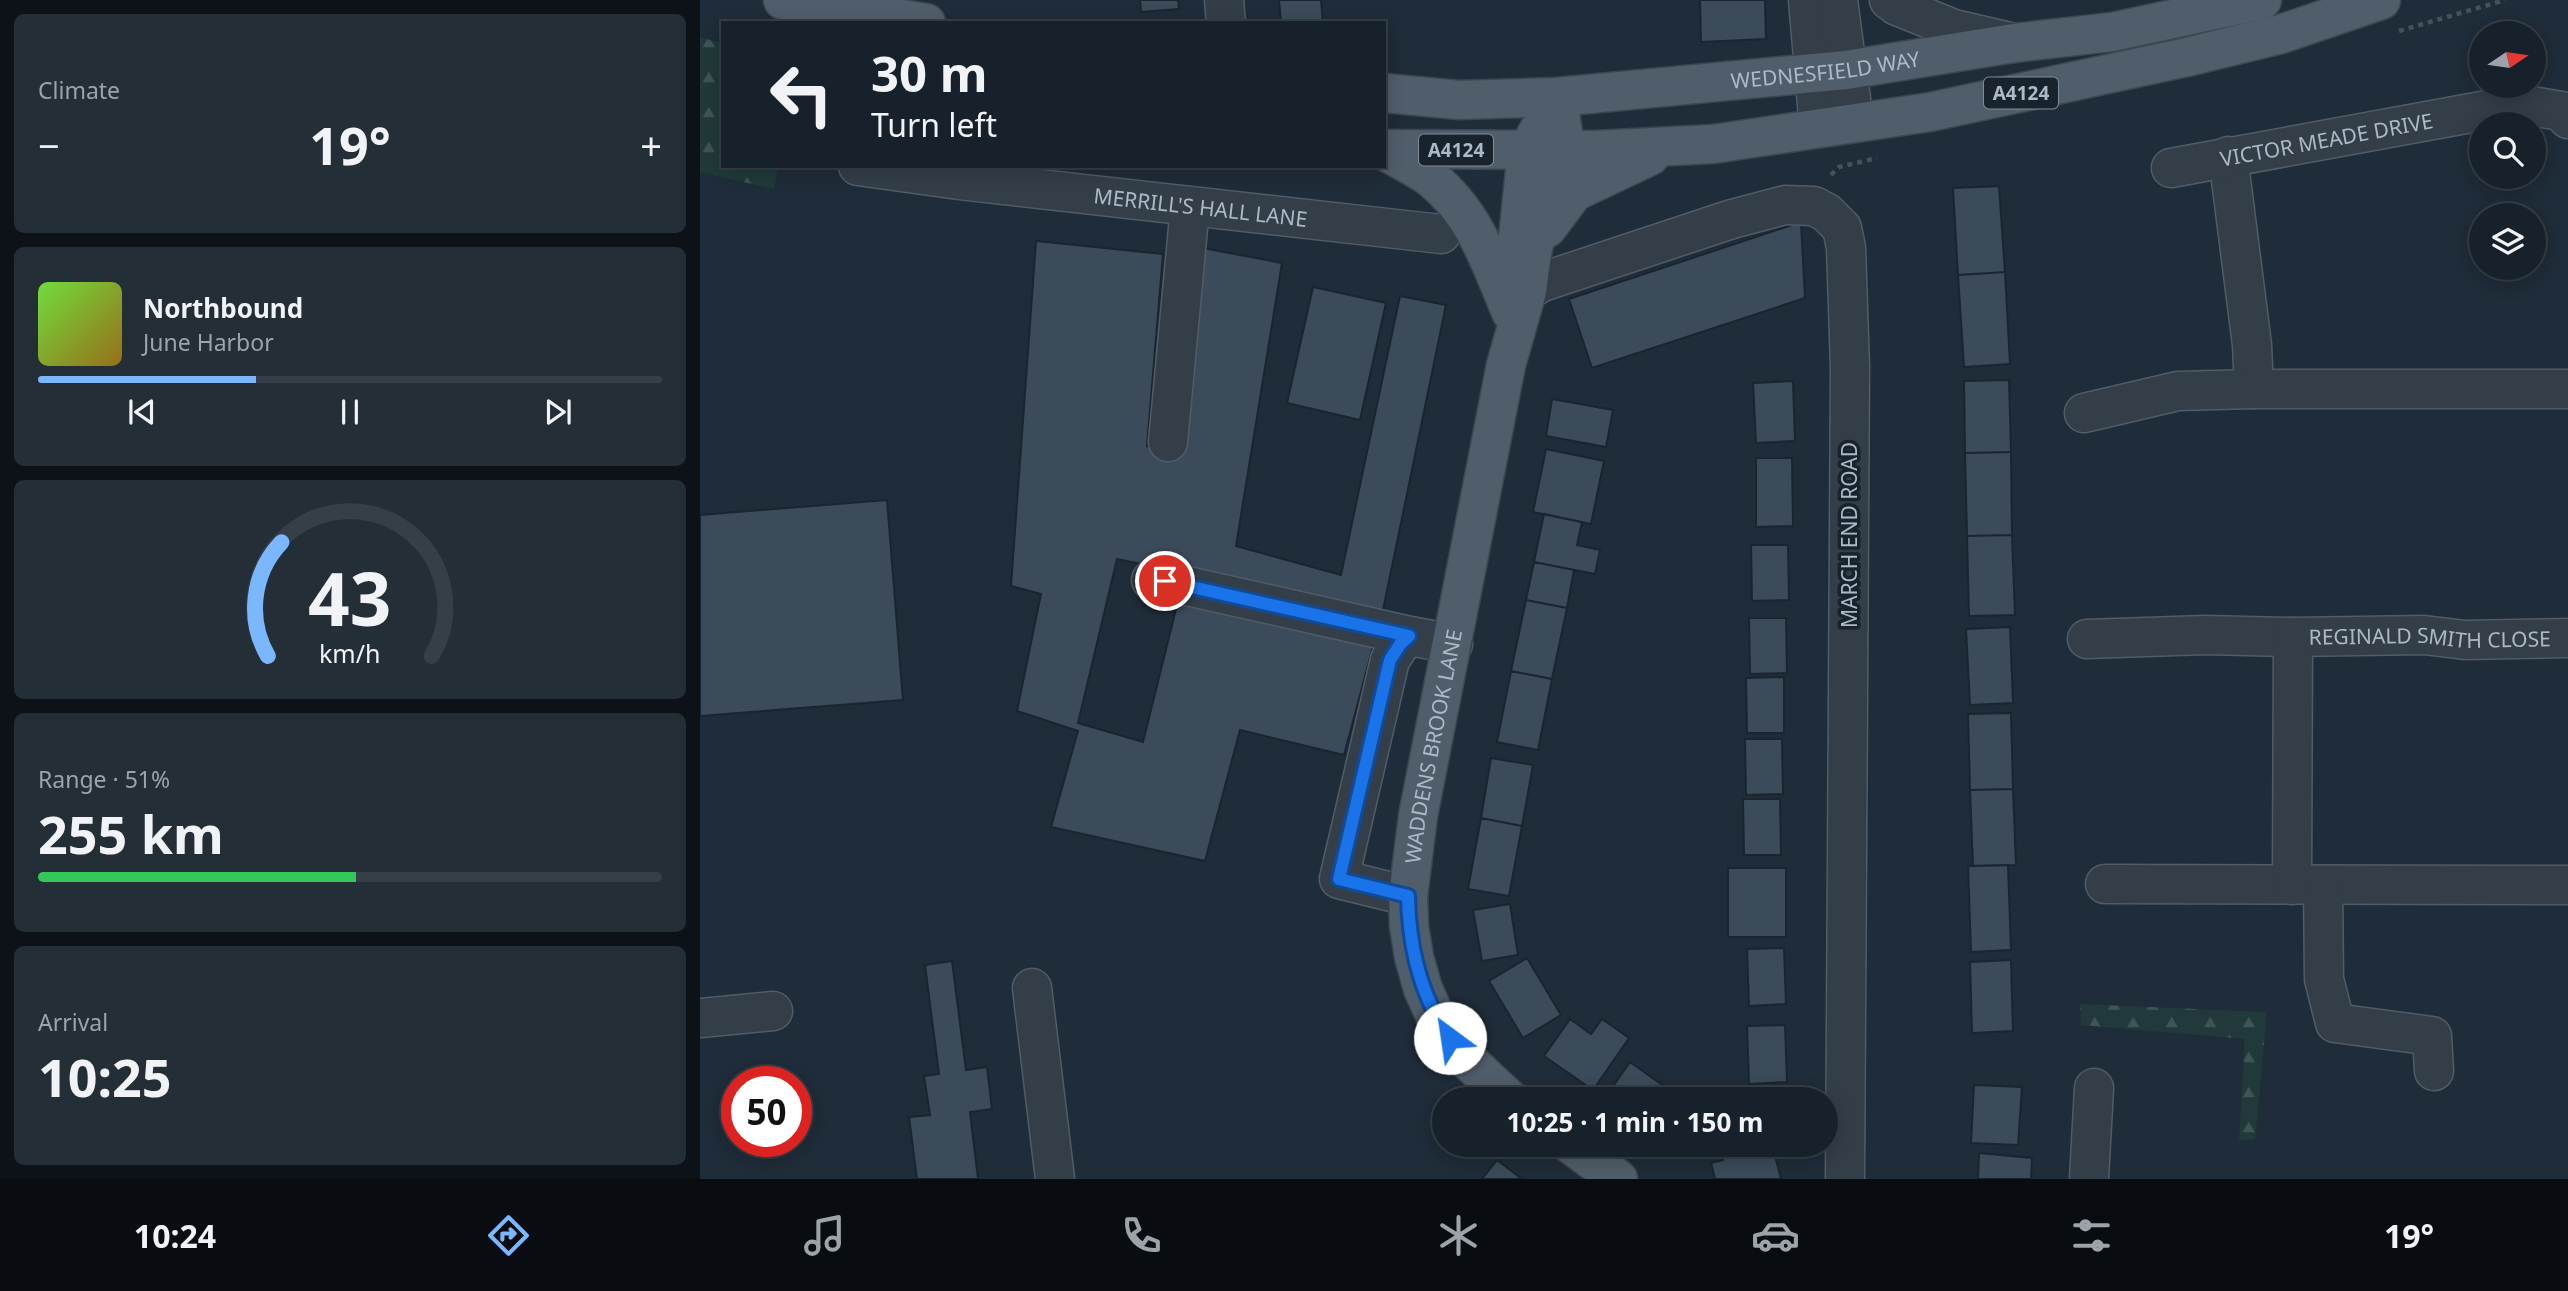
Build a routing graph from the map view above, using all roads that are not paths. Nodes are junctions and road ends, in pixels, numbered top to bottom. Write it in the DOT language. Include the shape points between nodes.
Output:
graph roads {
  1 [pos="774,0"];
  2 [pos="783,0"];
  3 [pos="1224,0"];
  4 [pos="1808,0"];
  5 [pos="1838,0"];
  6 [pos="1889,0"];
  7 [pos="2262,0"];
  8 [pos="2381,0"];
  9 [pos="821,21"];
  10 [pos="914,21"];
  11 [pos="1226,21"];
  12 [pos="2014,43"];
  13 [pos="1830,72"];
  14 [pos="1386,93"];
  15 [pos="1557,97"];
  16 [pos="2568,119"];
  17 [pos="1836,125"];
  18 [pos="1671,147"];
  19 [pos="1386,150"];
  20 [pos="1527,150"];
  21 [pos="1566,150"];
  22 [pos="1386,151"];
  23 [pos="2228,156"];
  24 [pos="887,168"];
  25 [pos="2171,168"];
  26 [pos="959,173"];
  27 [pos="1190,206"];
  28 [pos="1441,234"];
  29 [pos="1533,247"];
  30 [pos="1519,301"];
  31 [pos="2254,388"];
  32 [pos="2568,389"];
  33 [pos="2084,413"];
  34 [pos="1168,442"];
  35 [pos="1151,580"];
  36 [pos="1409,636"];
  37 [pos="2293,637"];
  38 [pos="2568,638"];
  39 [pos="2087,639"];
  40 [pos="1453,643"];
  41 [pos="2105,884"];
  42 [pos="2308,885"];
  43 [pos="2568,885"];
  44 [pos="1408,896"];
  45 [pos="1032,988"];
  46 [pos="773,1011"];
  47 [pos="700,1018"];
  48 [pos="2434,1071"];
  49 [pos="1496,1087"];
  50 [pos="2094,1088"];
  51 [pos="1588,1157"];
  52 [pos="1055,1179"];
  53 [pos="1618,1179"];
  54 [pos="1845,1179"];
  55 [pos="2089,1179"];
  1 -- 9 [label="main road"];
  2 -- 10 [label="main road"];
  3 -- 11 [label="street"];
  4 -- 13 [label="street"];
  5 -- 13 [label="street"];
  6 -- 12 [label="street" via="1954,29"];
  7 -- 12 [label="main road, WEDNESFIELD WAY / A4124" via="2112,32"];
  8 -- 17 [label="main road, A4124" via="2281,34 2187,57 1944,110"];
  12 -- 13 [label="main road, WEDNESFIELD WAY / A4124"];
  13 -- 15 [label="main road, WEDNESFIELD WAY / A4124"];
  13 -- 17 [label="street"];
  14 -- 15 [label="main road, WEDNESFIELD WAY / A4124" via="1459,100"];
  15 -- 20 [label="main road"];
  15 -- 21 [label="main road"];
  16 -- 23 [label="street, VICTOR MEADE DRIVE" via="2561,111 2521,104"];
  17 -- 18 [label="main road, A4124"];
  18 -- 21 [label="main road, A4124"];
  18 -- 29 [label="main road" via="1574,192"];
  19 -- 20 [label="main road, A4124"];
  20 -- 21 [label="main road, A4124"];
  20 -- 30 [label="main road"];
  21 -- 29 [label="main road"];
  22 -- 30 [label="main road" via="1452,197"];
  23 -- 25 [label="street"];
  23 -- 31 [label="street, VICTOR MEADE DRIVE"];
  24 -- 26 [label="street, MERRILL'S HALL LANE"];
  26 -- 27 [label="street, MERRILL'S HALL LANE"];
  27 -- 28 [label="street, MERRILL'S HALL LANE"];
  27 -- 34 [label="street"];
  29 -- 30 [label="main road"];
  30 -- 40 [label="main road, WADDENS BROOK LANE"];
  30 -- 54 [label="street, MARCH END ROAD" via="1542,282 1785,205 1814,206 1842,228 1837,266 1850,367"];
  31 -- 32 [label="street"];
  31 -- 33 [label="street" via="2178,391"];
  35 -- 36 [label="street"];
  36 -- 40 [label="street"];
  36 -- 44 [label="street" via="1390,660 1339,879"];
  37 -- 38 [label="street, REGINALD SMITH CLOSE"];
  37 -- 39 [label="street, REGINALD SMITH CLOSE"];
  37 -- 42 [label="street, REGINALD SMITH CLOSE"];
  40 -- 44 [label="main road, WADDENS BROOK LANE" via="1418,817"];
  41 -- 42 [label="street"];
  42 -- 43 [label="street"];
  42 -- 48 [label="street, REGINALD SMITH CLOSE" via="2335,1023 2432,1036"];
  44 -- 49 [label="main road, WADDENS BROOK LANE" via="1414,957 1438,1022 1462,1055"];
  45 -- 52 [label="street"];
  46 -- 47 [label="street"];
  50 -- 55 [label="street"];
  51 -- 53 [label="main road"];
}
